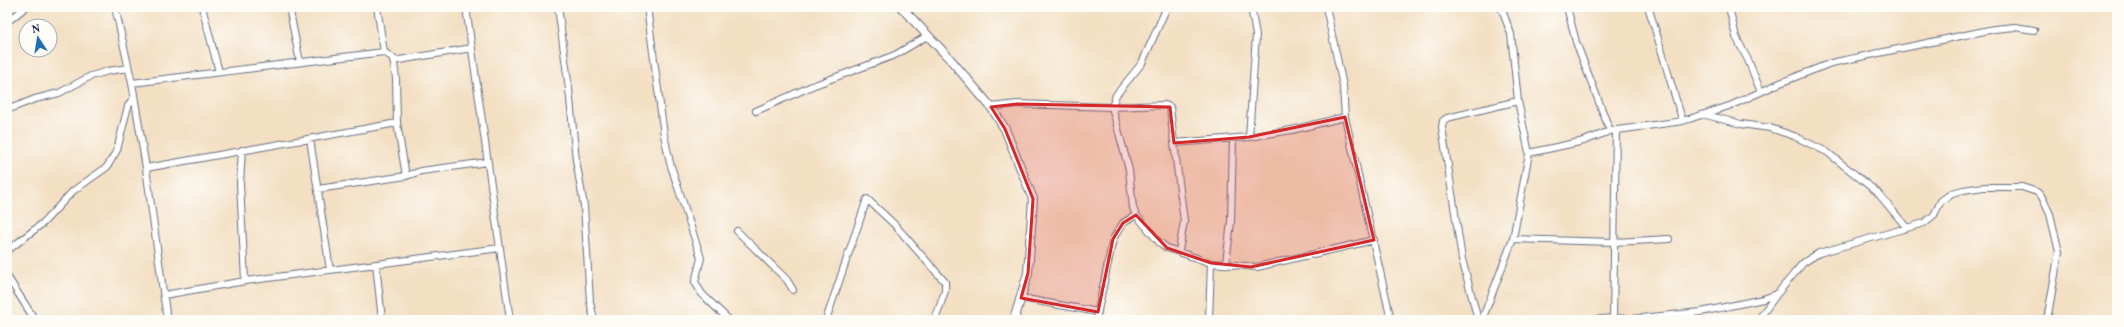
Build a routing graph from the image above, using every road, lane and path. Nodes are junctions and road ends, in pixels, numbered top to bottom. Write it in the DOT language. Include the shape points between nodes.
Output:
graph roads {
  1 [pos="26,7"];
  2 [pos="115,7"];
  3 [pos="202,7"];
  4 [pos="289,7"];
  5 [pos="377,7"];
  6 [pos="466,7"];
  7 [pos="558,7"];
  8 [pos="647,7"];
  9 [pos="901,7"];
  10 [pos="1167,7"];
  11 [pos="1251,7"];
  12 [pos="1326,7"];
  13 [pos="1501,7"];
  14 [pos="1567,7"];
  15 [pos="1648,7"];
  16 [pos="1729,7"];
  17 [pos="7,22"];
  18 [pos="2034,30"];
  19 [pos="927,36"];
  20 [pos="472,48"];
  21 [pos="384,52"];
  22 [pos="393,61"];
  23 [pos="300,62"];
  24 [pos="128,68"];
  25 [pos="219,72"];
  26 [pos="132,83"];
  27 [pos="1760,92"];
  28 [pos="134,97"];
  29 [pos="1518,101"];
  30 [pos="990,107"];
  31 [pos="1112,107"];
  32 [pos="7,110"];
  33 [pos="756,111"];
  34 [pos="1706,115"];
  35 [pos="1345,118"];
  36 [pos="1683,122"];
  37 [pos="397,123"];
  38 [pos="1613,131"];
  39 [pos="1249,137"];
  40 [pos="310,139"];
  41 [pos="1233,139"];
  42 [pos="1174,143"];
  43 [pos="242,150"];
  44 [pos="1529,153"];
  45 [pos="488,162"];
  46 [pos="146,168"];
  47 [pos="406,176"];
  48 [pos="318,190"];
  49 [pos="1136,215"];
  50 [pos="1906,228"];
  51 [pos="736,232"];
  52 [pos="1669,238"];
  53 [pos="1513,239"];
  54 [pos="1374,240"];
  55 [pos="1615,242"];
  56 [pos="500,248"];
  57 [pos="7,251"];
  58 [pos="1178,251"];
  59 [pos="1211,263"];
  60 [pos="1226,263"];
  61 [pos="376,264"];
  62 [pos="330,270"];
  63 [pos="7,276"];
  64 [pos="246,281"];
  65 [pos="793,290"];
  66 [pos="1777,294"];
  67 [pos="1021,298"];
  68 [pos="164,299"];
  69 [pos="1098,312"];
  70 [pos="1613,319"];
  71 [pos="35,320"];
  72 [pos="167,320"];
  73 [pos="382,320"];
  74 [pos="510,320"];
  75 [pos="594,320"];
  76 [pos="729,320"];
  77 [pos="826,320"];
  78 [pos="936,320"];
  79 [pos="1014,320"];
  80 [pos="1096,320"];
  81 [pos="1208,320"];
  82 [pos="1391,320"];
  83 [pos="1478,320"];
  84 [pos="1482,320"];
  85 [pos="1593,320"];
  86 [pos="1758,320"];
  87 [pos="2047,320"];
  1 -- 17 [label="street"];
  2 -- 24 [label="street"];
  3 -- 25 [label="street"];
  4 -- 23 [label="street"];
  5 -- 21 [label="street"];
  6 -- 20 [label="street"];
  7 -- 75 [label="street" via="584,206 590,301"];
  8 -- 76 [label="street" via="670,163 701,258 695,282 702,294"];
  9 -- 19 [label="street"];
  10 -- 31 [label="street" via="1142,63 1116,95"];
  11 -- 39 [label="street" via="1256,35"];
  12 -- 35 [label="street" via="1343,86"];
  13 -- 29 [label="street" via="1512,40"];
  14 -- 38 [label="street" via="1576,42"];
  15 -- 36 [label="street"];
  16 -- 27 [label="street" via="1736,37"];
  18 -- 27 [label="street" via="2015,27 1994,29 1869,54 1817,68"];
  19 -- 30 [label="street"];
  19 -- 33 [label="street" via="895,55 812,86"];
  20 -- 22 [label="street"];
  20 -- 45 [label="street"];
  21 -- 22 [label="street" via="393,58"];
  21 -- 23 [label="street"];
  22 -- 37 [label="street"];
  23 -- 25 [label="street"];
  24 -- 26 [label="street"];
  24 -- 32 [label="street" via="91,76 59,93 34,99"];
  25 -- 26 [label="street"];
  26 -- 28 [label="street"];
  27 -- 34 [label="street"];
  28 -- 46 [label="street"];
  28 -- 57 [label="street" via="128,106 117,150 107,167 73,191 43,223"];
  29 -- 44 [label="street"];
  29 -- 83 [label="street" via="1443,121 1462,259"];
  30 -- 31 [label="street" via="1017,104"];
  30 -- 67 [label="street" via="1005,128 1033,199 1028,272"];
  31 -- 42 [label="street" via="1170,107"];
  31 -- 49 [label="street"];
  34 -- 36 [label="street"];
  34 -- 50 [label="street" via="1770,128 1827,152 1878,192"];
  35 -- 39 [label="street"];
  35 -- 54 [label="street"];
  36 -- 38 [label="street"];
  37 -- 40 [label="street"];
  37 -- 47 [label="street"];
  38 -- 44 [label="street" via="1584,141"];
  38 -- 55 [label="street"];
  39 -- 41 [label="street"];
  40 -- 43 [label="street"];
  40 -- 48 [label="street"];
  41 -- 42 [label="street"];
  41 -- 60 [label="street" via="1231,222"];
  42 -- 58 [label="street" via="1184,221"];
  43 -- 46 [label="street"];
  43 -- 64 [label="street" via="240,184"];
  44 -- 53 [label="street"];
  45 -- 47 [label="street"];
  45 -- 56 [label="street"];
  46 -- 68 [label="street"];
  47 -- 48 [label="street"];
  48 -- 62 [label="street"];
  49 -- 58 [label="street" via="1158,242"];
  49 -- 69 [label="street" via="1123,223 1113,239"];
  50 -- 66 [label="street" via="1837,247 1810,258"];
  50 -- 87 [label="street" via="1930,219 1941,201 1952,193 1984,187 2022,187 2037,192 2050,214 2059,252"];
  51 -- 65 [label="street" via="787,280"];
  52 -- 55 [label="street"];
  53 -- 55 [label="street"];
  53 -- 84 [label="street"];
  54 -- 60 [label="street" via="1257,267"];
  54 -- 82 [label="street"];
  55 -- 70 [label="street"];
  56 -- 61 [label="street"];
  56 -- 74 [label="street"];
  58 -- 59 [label="street"];
  59 -- 60 [label="street"];
  59 -- 81 [label="street"];
  61 -- 62 [label="street"];
  61 -- 73 [label="street"];
  62 -- 64 [label="street"];
  63 -- 71 [label="street"];
  64 -- 68 [label="street"];
  66 -- 70 [label="street" via="1701,312"];
  66 -- 86 [label="street"];
  67 -- 69 [label="street"];
  67 -- 79 [label="street"];
  68 -- 72 [label="street"];
  69 -- 80 [label="street"];
  70 -- 85 [label="street"];
  77 -- 78 [label="street" via="867,200 894,224 945,282 945,291"];
}
